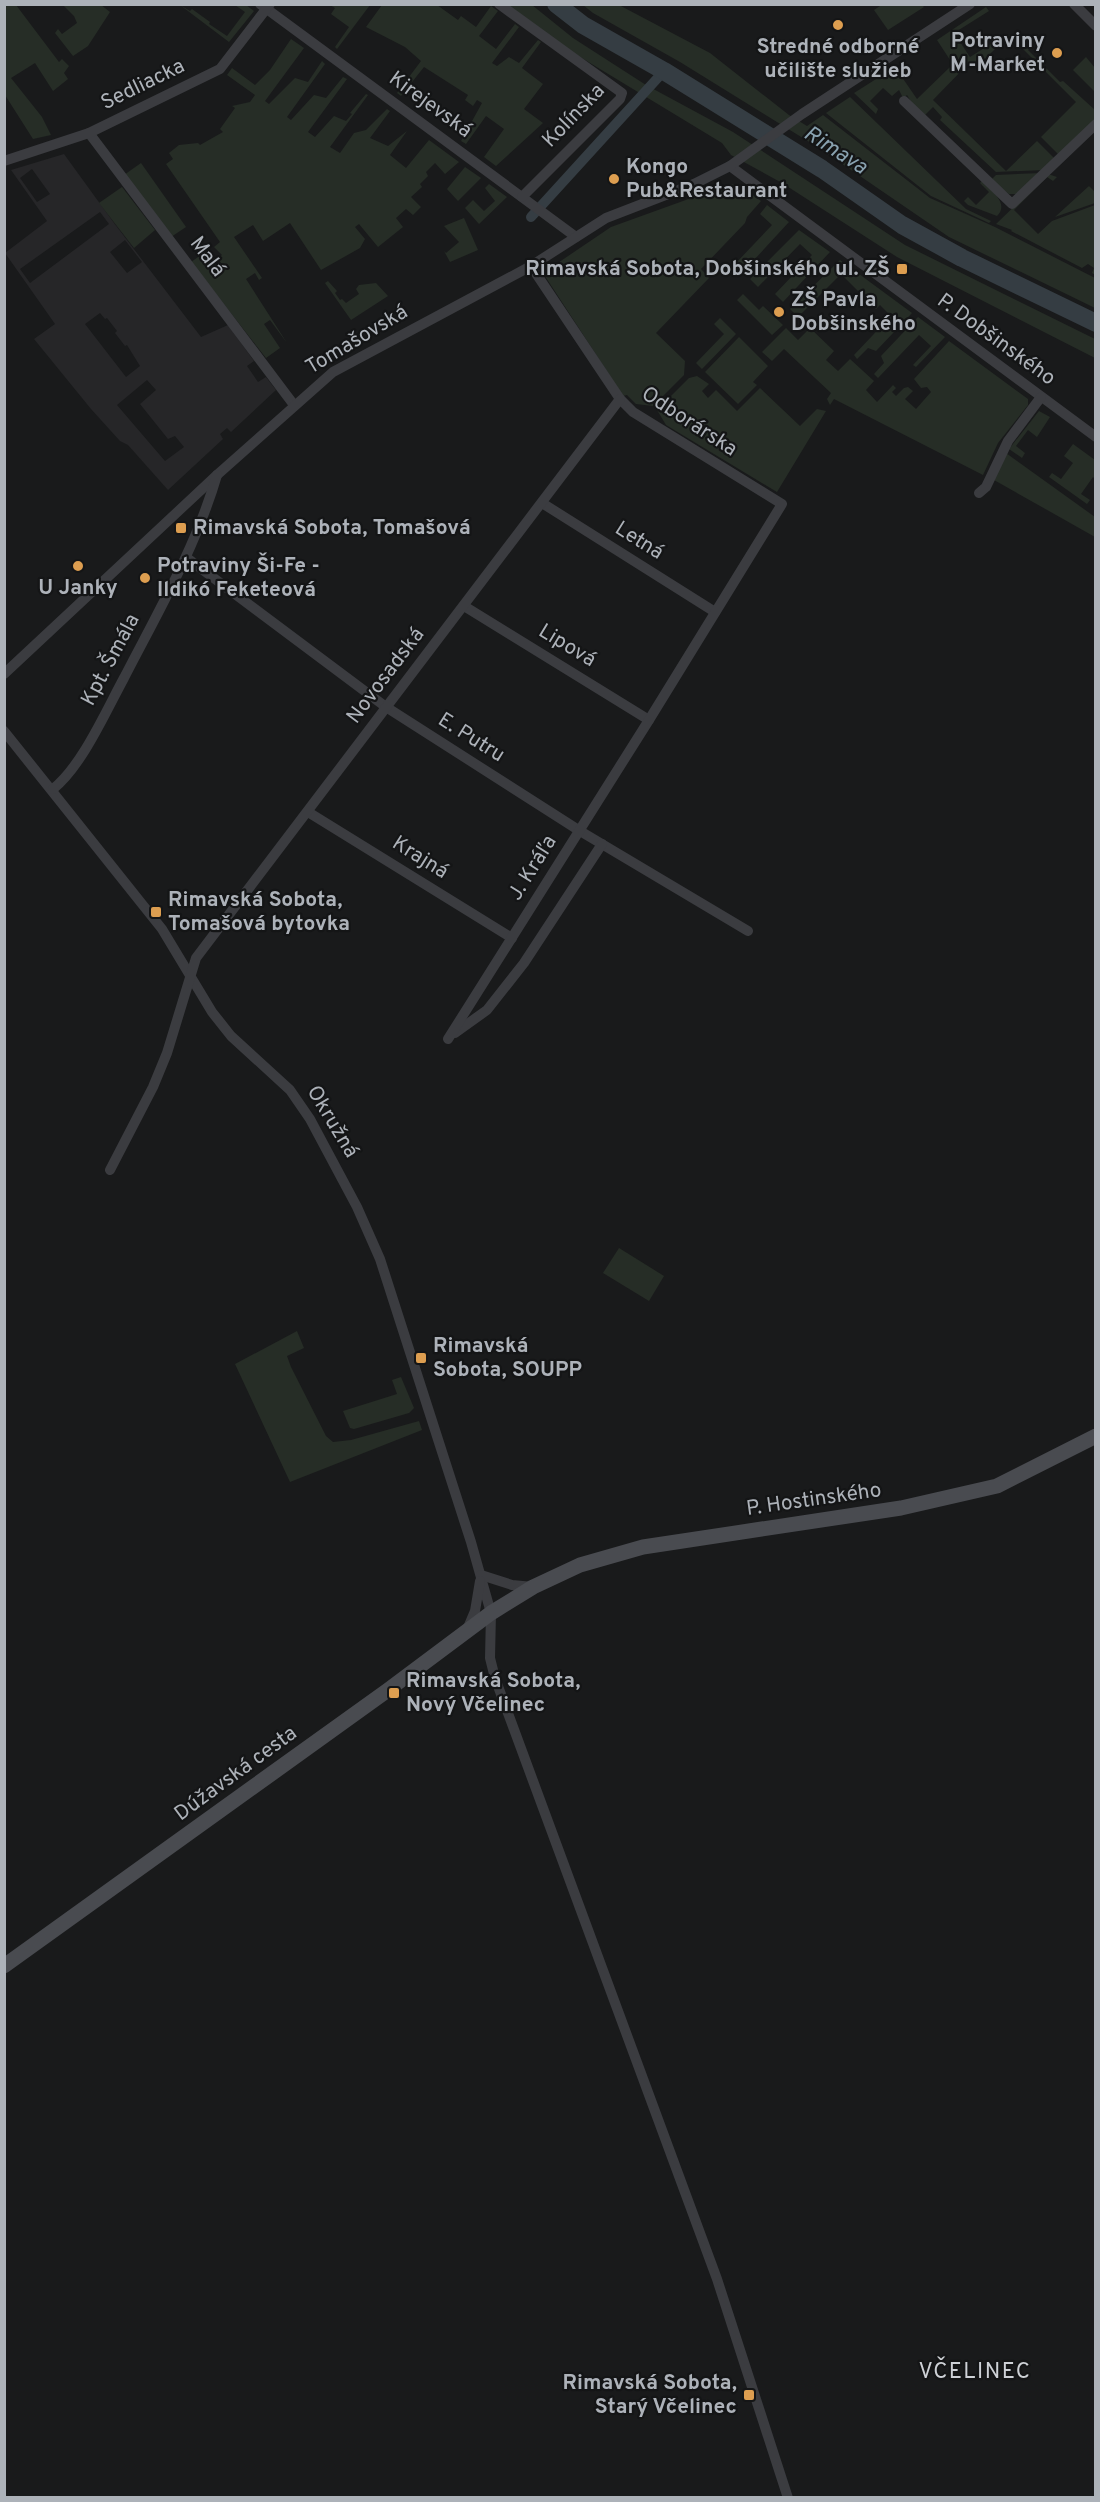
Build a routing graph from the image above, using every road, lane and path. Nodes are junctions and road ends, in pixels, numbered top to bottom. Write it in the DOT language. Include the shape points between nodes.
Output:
graph roads {
  1 [pos="499,4"];
  2 [pos="970,4"];
  3 [pos="1074,4"];
  4 [pos="266,6"];
  5 [pos="1095,27"];
  6 [pos="904,102"];
  7 [pos="1095,124"];
  8 [pos="88,133"];
  9 [pos="4,161"];
  10 [pos="730,166"];
  11 [pos="522,197"];
  12 [pos="576,237"];
  13 [pos="531,266"];
  14 [pos="1041,397"];
  15 [pos="620,399"];
  16 [pos="294,405"];
  17 [pos="1095,437"];
  18 [pos="217,475"];
  19 [pos="979,493"];
  20 [pos="542,503"];
  21 [pos="782,504"];
  22 [pos="187,558"];
  23 [pos="464,606"];
  24 [pos="715,612"];
  25 [pos="4,674"];
  26 [pos="386,708"];
  27 [pos="649,720"];
  28 [pos="4,730"];
  29 [pos="53,789"];
  30 [pos="308,812"];
  31 [pos="580,831"];
  32 [pos="602,844"];
  33 [pos="748,931"];
  34 [pos="512,938"];
  35 [pos="190,979"];
  36 [pos="110,1170"];
  37 [pos="1095,1436"];
  38 [pos="480,1575"];
  39 [pos="533,1587"];
  40 [pos="491,1613"];
  41 [pos="466,1632"];
  42 [pos="4,1966"];
  43 [pos="788,2498"];
  1 -- 11 [label="street, Kolínska" via="622,93"];
  2 -- 10 [label="street, Tomašovská"];
  3 -- 5 [label="street"];
  4 -- 8 [label="street, Sedliacka" via="220,69"];
  4 -- 11 [label="street, Kirejevská"];
  6 -- 7 [label="street" via="1012,204"];
  8 -- 9 [label="street, Sedliacka"];
  8 -- 16 [label="street, Malá"];
  10 -- 12 [label="street, Tomašovská" via="694,184 615,213"];
  10 -- 14 [label="street, P. Dobšinského"];
  11 -- 12 [label="street, Kirejevská"];
  12 -- 13 [label="street, Tomašovská"];
  13 -- 15 [label="street, Odborárska"];
  13 -- 16 [label="street, Tomašovská" via="333,372"];
  14 -- 17 [label="street, P. Dobšinského"];
  14 -- 19 [label="street" via="1008,441 986,488"];
  15 -- 20 [label="street, Novosadská"];
  15 -- 21 [label="street, Odborárska" via="633,412"];
  16 -- 18 [label="street, Tomašovská"];
  18 -- 22 [label="street, Kpt. Šmála"];
  18 -- 25 [label="street, Tomašovská"];
  20 -- 23 [label="street, Novosadská"];
  20 -- 24 [label="street, Letná"];
  21 -- 24 [label="street, J. Kráľa"];
  22 -- 26 [label="street, E. Putru"];
  22 -- 29 [label="street, Kpt. Šmála" via="103,718 66,777"];
  23 -- 26 [label="street, Novosadská"];
  23 -- 27 [label="street, Lipová"];
  24 -- 27 [label="street, J. Kráľa"];
  26 -- 30 [label="street, Novosadská"];
  26 -- 31 [label="street, E. Putru"];
  27 -- 31 [label="street, J. Kráľa"];
  28 -- 29 [label="street, Okružná"];
  29 -- 35 [label="street, Okružná" via="162,929"];
  30 -- 34 [label="street, Krajná"];
  30 -- 35 [label="street, Novosadská" via="196,958"];
  31 -- 32 [label="street, E. Putru"];
  31 -- 34 [label="street, J. Kráľa"];
  32 -- 33 [label="street, E. Putru"];
  32 -- 34 [label="street, J. Kráľa" via="524,963 487,1010 448,1039"];
  35 -- 36 [label="street, Novosadská" via="157,1078"];
  35 -- 38 [label="street, Okružná" via="231,1036 290,1090 357,1207 386,1279"];
  37 -- 39 [label="street, P. Hostinského" via="997,1486 901,1508 643,1547 580,1565"];
  38 -- 39 [label="street"];
  38 -- 40 [label="street, Okružná"];
  38 -- 41 [label="street, Okružná" via="475,1611"];
  39 -- 40 [label="street, P. Hostinského"];
  40 -- 41 [label="street, Dúžavská cesta"];
  40 -- 43 [label="street, Okružná" via="490,1658 495,1678 709,2257"];
  41 -- 42 [label="street, Dúžavská cesta"];
}
